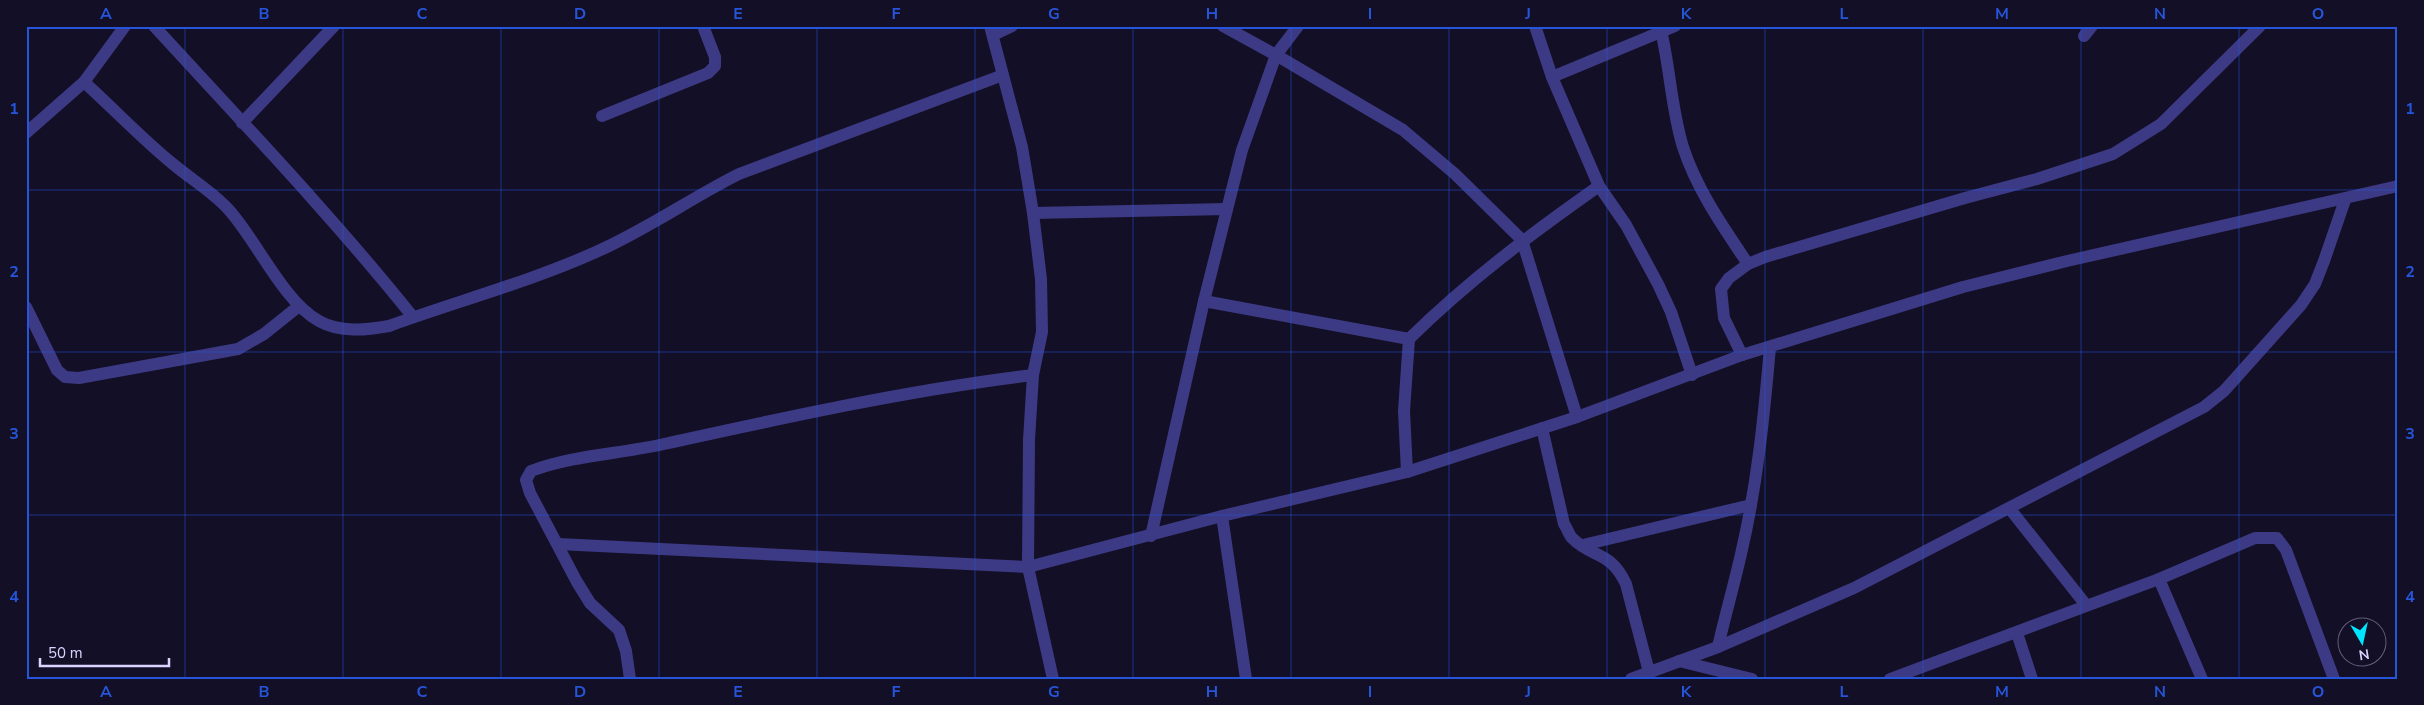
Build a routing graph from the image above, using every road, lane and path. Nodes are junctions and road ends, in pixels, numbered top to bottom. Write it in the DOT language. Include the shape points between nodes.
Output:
graph roads {
  1 [pos="125,26"];
  2 [pos="154,26"];
  3 [pos="334,26"];
  4 [pos="703,26"];
  5 [pos="1012,26"];
  6 [pos="1222,26"];
  7 [pos="1298,26"];
  8 [pos="1535,26"];
  9 [pos="1675,26"];
  10 [pos="2092,26"];
  11 [pos="2260,26"];
  12 [pos="1660,29"];
  13 [pos="991,30"];
  14 [pos="2084,36"];
  15 [pos="1276,54"];
  16 [pos="1004,75"];
  17 [pos="1552,77"];
  18 [pos="84,82"];
  19 [pos="602,116"];
  20 [pos="242,123"];
  21 [pos="26,133"];
  22 [pos="1599,186"];
  23 [pos="2398,186"];
  24 [pos="2344,200"];
  25 [pos="1227,208"];
  26 [pos="1033,213"];
  27 [pos="1522,240"];
  28 [pos="1748,264"];
  29 [pos="1204,301"];
  30 [pos="299,306"];
  31 [pos="26,307"];
  32 [pos="413,318"];
  33 [pos="1409,339"];
  34 [pos="1770,347"];
  35 [pos="1742,355"];
  36 [pos="1033,375"];
  37 [pos="1692,375"];
  38 [pos="1577,417"];
  39 [pos="1542,428"];
  40 [pos="1407,472"];
  41 [pos="1751,504"];
  42 [pos="2010,509"];
  43 [pos="1222,516"];
  44 [pos="1151,536"];
  45 [pos="558,544"];
  46 [pos="1583,545"];
  47 [pos="1028,567"];
  48 [pos="2159,579"];
  49 [pos="2086,606"];
  50 [pos="2017,633"];
  51 [pos="1718,647"];
  52 [pos="1679,661"];
  53 [pos="1649,672"];
  54 [pos="630,679"];
  55 [pos="1054,679"];
  56 [pos="1246,679"];
  57 [pos="1631,679"];
  58 [pos="1752,679"];
  59 [pos="1890,679"];
  60 [pos="2032,679"];
  61 [pos="2202,679"];
  62 [pos="2334,679"];
  1 -- 18 [label="street"];
  2 -- 20 [label="street"];
  3 -- 20 [label="street"];
  4 -- 19 [label="street" via="715,57 715,66 708,73"];
  5 -- 13 [label="street"];
  6 -- 15 [label="street"];
  7 -- 15 [label="street"];
  8 -- 17 [label="street"];
  9 -- 12 [label="street"];
  10 -- 14 [label="street"];
  11 -- 28 [label="street" via="2161,124 2113,154"];
  12 -- 17 [label="street"];
  12 -- 28 [label="street" via="1683,145 1691,167 1699,186"];
  13 -- 16 [label="street"];
  15 -- 25 [label="street" via="1242,150"];
  15 -- 27 [label="street" via="1420,142"];
  16 -- 26 [label="street" via="1022,147"];
  16 -- 32 [label="street" via="739,174 618,242 540,276"];
  17 -- 22 [label="street"];
  18 -- 21 [label="street"];
  18 -- 30 [label="street" via="173,164 229,210"];
  20 -- 32 [label="street" via="372,266"];
  22 -- 27 [label="street"];
  22 -- 37 [label="street" via="1626,225 1654,276 1671,312"];
  23 -- 24 [label="street"];
  24 -- 34 [label="street" via="1973,285"];
  24 -- 42 [label="street" via="2315,284 2301,305 2224,391 2204,407"];
  25 -- 26 [label="street"];
  25 -- 29 [label="street"];
  26 -- 36 [label="street" via="1044,306"];
  27 -- 33 [label="street" via="1446,302"];
  27 -- 38 [label="street"];
  28 -- 35 [label="street" via="1729,278 1721,289 1724,318"];
  29 -- 33 [label="street"];
  29 -- 44 [label="street"];
  30 -- 31 [label="street" via="264,334 238,349 79,378 66,377 57,370"];
  30 -- 32 [label="street" via="318,321 349,329 381,328"];
  33 -- 40 [label="street" via="1404,411"];
  34 -- 35 [label="street"];
  34 -- 41 [label="street"];
  35 -- 37 [label="street"];
  36 -- 45 [label="street" via="948,386 634,451 543,466 531,471 526,480"];
  36 -- 47 [label="street"];
  37 -- 38 [label="street"];
  38 -- 39 [label="street"];
  39 -- 40 [label="street"];
  39 -- 46 [label="street" via="1564,524 1571,538"];
  40 -- 43 [label="street"];
  41 -- 46 [label="street"];
  41 -- 51 [label="street"];
  42 -- 49 [label="street"];
  42 -- 51 [label="street" via="1854,588"];
  43 -- 44 [label="street"];
  43 -- 56 [label="street"];
  44 -- 47 [label="street"];
  45 -- 47 [label="street"];
  45 -- 54 [label="street" via="590,603 619,630"];
  46 -- 53 [label="street" via="1613,563 1620,572"];
  47 -- 55 [label="street"];
  48 -- 49 [label="street"];
  48 -- 61 [label="street"];
  48 -- 62 [label="street" via="2255,538 2277,538 2286,550"];
  49 -- 50 [label="street"];
  50 -- 59 [label="street"];
  50 -- 60 [label="street"];
  51 -- 52 [label="street"];
  52 -- 53 [label="street"];
  52 -- 58 [label="street"];
  53 -- 57 [label="street"];
}
